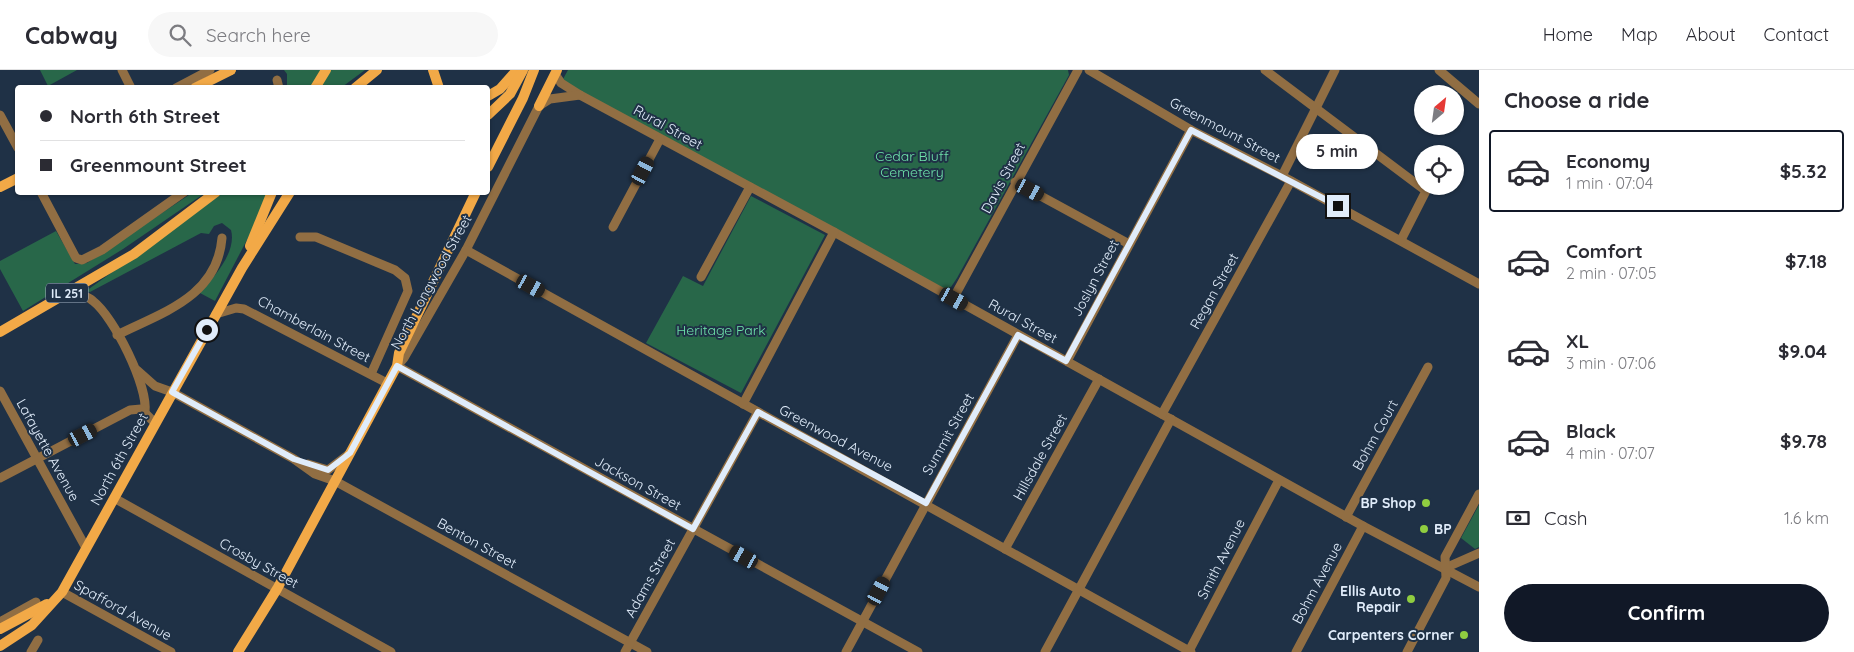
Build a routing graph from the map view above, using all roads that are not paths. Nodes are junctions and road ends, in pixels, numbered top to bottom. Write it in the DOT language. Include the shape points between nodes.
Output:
graph roads {
  1 [pos="122,70"];
  2 [pos="210,70"];
  3 [pos="231,70"];
  4 [pos="326,70"];
  5 [pos="377,70"];
  6 [pos="433,70"];
  7 [pos="517,70"];
  8 [pos="523,70"];
  9 [pos="534,70"];
  10 [pos="1078,70"];
  11 [pos="1090,70"];
  12 [pos="1264,70"];
  13 [pos="1335,70"];
  14 [pos="1439,70"];
  15 [pos="556,71"];
  16 [pos="130,85"];
  17 [pos="182,85"];
  18 [pos="201,85"];
  19 [pos="317,85"];
  20 [pos="359,85"];
  21 [pos="438,85"];
  22 [pos="490,95"];
  23 [pos="580,95"];
  24 [pos="1479,104"];
  25 [pos="539,106"];
  26 [pos="1316,108"];
  27 [pos="490,113"];
  28 [pos="0,115"];
  29 [pos="1191,130"];
  30 [pos="660,139"];
  31 [pos="15,142"];
  32 [pos="490,163"];
  33 [pos="1282,176"];
  34 [pos="15,179"];
  35 [pos="1291,181"];
  36 [pos="1016,182"];
  37 [pos="0,186"];
  38 [pos="750,187"];
  39 [pos="43,195"];
  40 [pos="180,195"];
  41 [pos="212,195"];
  42 [pos="271,195"];
  43 [pos="288,195"];
  44 [pos="475,195"];
  45 [pos="613,227"];
  46 [pos="834,232"];
  47 [pos="222,238"];
  48 [pos="300,238"];
  49 [pos="1401,240"];
  50 [pos="1129,244"];
  51 [pos="466,250"];
  52 [pos="242,268"];
  53 [pos="701,277"];
  54 [pos="1479,284"];
  55 [pos="67,293"];
  56 [pos="954,299"];
  57 [pos="216,314"];
  58 [pos="0,332"];
  59 [pos="117,335"];
  60 [pos="1018,335"];
  61 [pos="1066,361"];
  62 [pos="397,366"];
  63 [pos="1428,367"];
  64 [pos="137,370"];
  65 [pos="371,374"];
  66 [pos="1099,379"];
  67 [pos="387,383"];
  68 [pos="0,390"];
  69 [pos="172,392"];
  70 [pos="743,404"];
  71 [pos="145,412"];
  72 [pos="758,412"];
  73 [pos="1162,414"];
  74 [pos="1171,419"];
  75 [pos="155,423"];
  76 [pos="350,453"];
  77 [pos="36,459"];
  78 [pos="294,459"];
  79 [pos="0,478"];
  80 [pos="1279,480"];
  81 [pos="335,481"];
  82 [pos="1479,494"];
  83 [pos="114,498"];
  84 [pos="926,503"];
  85 [pos="1346,516"];
  86 [pos="1363,526"];
  87 [pos="693,529"];
  88 [pos="86,548"];
  89 [pos="1005,549"];
  90 [pos="1479,553"];
  91 [pos="1446,568"];
  92 [pos="1479,587"];
  93 [pos="277,589"];
  94 [pos="1079,590"];
  95 [pos="59,595"];
  96 [pos="270,600"];
  97 [pos="36,602"];
  98 [pos="0,622"];
  99 [pos="863,622"];
  100 [pos="0,629"];
  101 [pos="38,640"];
  102 [pos="630,643"];
  103 [pos="0,646"];
  104 [pos="1190,651"];
  105 [pos="31,652"];
  106 [pos="171,652"];
  107 [pos="238,652"];
  108 [pos="245,652"];
  109 [pos="391,652"];
  110 [pos="625,652"];
  111 [pos="647,652"];
  112 [pos="846,652"];
  113 [pos="918,652"];
  114 [pos="1045,652"];
  115 [pos="1296,652"];
  116 [pos="1407,652"];
  1 -- 16 [label="street"];
  2 -- 17 [label="street"];
  3 -- 18 [label="main road"];
  4 -- 19 [label="main road"];
  5 -- 20 [label="main road"];
  6 -- 21 [label="main road"];
  7 -- 22 [label="main road"];
  8 -- 27 [label="main road" via="510,94"];
  9 -- 32 [label="main road"];
  10 -- 36 [label="street, Davis Street"];
  11 -- 29 [label="street, Greenmount Street"];
  12 -- 26 [label="street"];
  13 -- 26 [label="street"];
  14 -- 24 [label="street"];
  15 -- 23 [label="street, Rural Street" via="561,83"];
  15 -- 25 [label="main road"];
  23 -- 25 [label="street" via="550,99"];
  23 -- 30 [label="street, Rural Street"];
  25 -- 51 [label="street, North Longwood Street"];
  26 -- 33 [label="street"];
  26 -- 49 [label="street" via="1426,191"];
  28 -- 31 [label="street"];
  29 -- 33 [label="street, Greenmount Street"];
  29 -- 50 [label="street, Joslyn Street"];
  30 -- 38 [label="street, Rural Street"];
  30 -- 45 [label="street"];
  33 -- 35 [label="street, Greenmount Street"];
  34 -- 37 [label="main road"];
  35 -- 49 [label="street, Greenmount Street"];
  35 -- 73 [label="street, Regan Street"];
  36 -- 50 [label="street"];
  36 -- 56 [label="street, Davis Street"];
  38 -- 46 [label="street, Rural Street"];
  38 -- 53 [label="street"];
  39 -- 40 [label="street" via="76,258 82,260 102,250"];
  41 -- 55 [label="main road, IL 251" via="134,254"];
  42 -- 52 [label="main road"];
  43 -- 52 [label="main road"];
  44 -- 62 [label="main road" via="399,353"];
  46 -- 56 [label="street, Rural Street"];
  46 -- 70 [label="street"];
  47 -- 59 [label="street" via="216,265 204,286 186,300"];
  48 -- 65 [label="street, Chamberlain Street" via="316,237 395,270 405,278 408,291"];
  49 -- 54 [label="street, Greenmount Street"];
  50 -- 61 [label="street, Joslyn Street"];
  51 -- 62 [label="street, North Longwood Street"];
  51 -- 70 [label="street, Greenwood Avenue"];
  52 -- 57 [label="main road, North 6th Street"];
  55 -- 58 [label="main road, IL 251"];
  55 -- 59 [label="street" via="92,300"];
  56 -- 60 [label="street, Rural Street"];
  57 -- 65 [label="street, Chamberlain Street" via="236,308 263,316"];
  57 -- 69 [label="main road, North 6th Street"];
  59 -- 64 [label="street"];
  60 -- 61 [label="street, Rural Street"];
  60 -- 84 [label="street, Summit Street"];
  61 -- 66 [label="street, Rural Street"];
  62 -- 67 [label="main road, North Longwood Street"];
  62 -- 87 [label="street, Jackson Street"];
  63 -- 85 [label="street, Bohm Court"];
  64 -- 69 [label="street, Benton Street" via="155,386"];
  64 -- 71 [label="street" via="145,395"];
  65 -- 67 [label="street, Chamberlain Street"];
  66 -- 73 [label="street, Rural Street"];
  66 -- 89 [label="street, Hillsdale Street"];
  67 -- 76 [label="main road, North Longwood Street"];
  68 -- 77 [label="street, Lafayette Avenue"];
  69 -- 75 [label="main road, North 6th Street"];
  69 -- 78 [label="street, Benton Street"];
  70 -- 72 [label="street, Greenwood Avenue"];
  71 -- 75 [label="street"];
  71 -- 77 [label="street" via="137,408 130,410"];
  72 -- 84 [label="street, Greenwood Avenue"];
  72 -- 87 [label="street, Adams Street"];
  73 -- 74 [label="street, Rural Street"];
  74 -- 80 [label="street, Rural Street"];
  74 -- 94 [label="street"];
  75 -- 83 [label="main road, North 6th Street"];
  76 -- 78 [label="street, Benton Street" via="328,470"];
  76 -- 81 [label="main road, North Longwood Street"];
  77 -- 79 [label="street"];
  77 -- 88 [label="street, Lafayette Avenue"];
  78 -- 81 [label="street, Benton Street" via="315,474"];
  80 -- 85 [label="street, Rural Street"];
  80 -- 104 [label="street, Smith Avenue"];
  81 -- 93 [label="main road, North Longwood Street"];
  81 -- 102 [label="street, Benton Street"];
  82 -- 91 [label="street" via="1445,557"];
  83 -- 88 [label="main road, North 6th Street"];
  83 -- 93 [label="street, Crosby Street"];
  84 -- 89 [label="street, Greenwood Avenue"];
  84 -- 99 [label="street, Summit Street"];
  85 -- 86 [label="street, Rural Street"];
  86 -- 91 [label="street, Rural Street"];
  86 -- 115 [label="street, Bohm Avenue"];
  87 -- 99 [label="street, Jackson Street"];
  87 -- 102 [label="street, Adams Street"];
  88 -- 95 [label="main road, North 6th Street"];
  89 -- 94 [label="street, Greenwood Avenue"];
  90 -- 91 [label="street"];
  91 -- 92 [label="street, Rural Street"];
  91 -- 116 [label="street" via="1446,578"];
  93 -- 96 [label="main road, North Longwood Street"];
  93 -- 109 [label="street, Crosby Street"];
  94 -- 104 [label="street, Greenwood Avenue"];
  94 -- 114 [label="street"];
  95 -- 100 [label="main road"];
  95 -- 103 [label="main road, North 6th Street" via="32,625"];
  95 -- 106 [label="street, Spafford Avenue"];
  96 -- 107 [label="main road, North Longwood Street"];
  96 -- 108 [label="main road, North Longwood Street"];
  97 -- 98 [label="street"];
  99 -- 112 [label="street, Summit Street"];
  99 -- 113 [label="street, Jackson Street"];
  101 -- 105 [label="street"];
  102 -- 110 [label="street, Adams Street"];
  102 -- 111 [label="street, Benton Street"];
}
